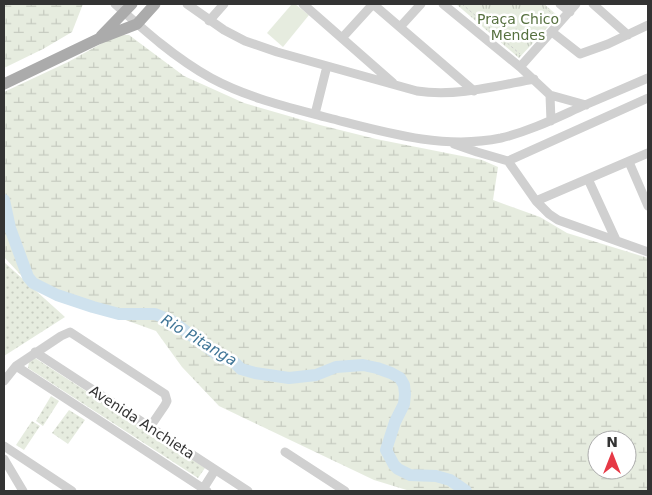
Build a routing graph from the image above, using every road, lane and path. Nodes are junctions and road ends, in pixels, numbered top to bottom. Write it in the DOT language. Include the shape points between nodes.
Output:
graph roads {
  1 [pos="115,4"];
  2 [pos="155,4"];
  3 [pos="187,4"];
  4 [pos="224,4"];
  5 [pos="303,4"];
  6 [pos="373,4"];
  7 [pos="421,4"];
  8 [pos="443,4"];
  9 [pos="462,4"];
  10 [pos="541,4"];
  11 [pos="560,4"];
  12 [pos="576,4"];
  13 [pos="594,4"];
  14 [pos="128,8"];
  15 [pos="570,12"];
  16 [pos="209,21"];
  17 [pos="561,22"];
  18 [pos="137,24"];
  19 [pos="648,25"];
  20 [pos="400,27"];
  21 [pos="552,32"];
  22 [pos="628,35"];
  23 [pos="342,38"];
  24 [pos="98,39"];
  25 [pos="523,63"];
  26 [pos="327,66"];
  27 [pos="534,78"];
  28 [pos="648,78"];
  29 [pos="4,84"];
  30 [pos="396,85"];
  31 [pos="474,91"];
  32 [pos="550,95"];
  33 [pos="648,98"];
  34 [pos="586,105"];
  35 [pos="316,114"];
  36 [pos="552,121"];
  37 [pos="484,141"];
  38 [pos="449,142"];
  39 [pos="648,154"];
  40 [pos="491,157"];
  41 [pos="508,161"];
  42 [pos="629,162"];
  43 [pos="588,179"];
  44 [pos="536,201"];
  45 [pos="648,206"];
  46 [pos="616,240"];
  47 [pos="648,252"];
  48 [pos="35,352"];
  49 [pos="16,366"];
  50 [pos="4,381"];
  51 [pos="150,427"];
  52 [pos="4,446"];
  53 [pos="285,452"];
  54 [pos="4,459"];
  55 [pos="215,470"];
  56 [pos="205,490"];
  57 [pos="23,491"];
  58 [pos="72,491"];
  59 [pos="248,491"];
  60 [pos="345,491"];
  1 -- 14 [label="street"];
  2 -- 18 [label="main road"];
  3 -- 16 [label="street"];
  4 -- 16 [label="street"];
  5 -- 23 [label="street"];
  6 -- 20 [label="street"];
  6 -- 23 [label="street"];
  7 -- 20 [label="street"];
  8 -- 25 [label="street"];
  9 -- 25 [label="path"];
  10 -- 17 [label="path"];
  11 -- 15 [label="street"];
  12 -- 15 [label="street"];
  13 -- 22 [label="street"];
  14 -- 18 [label="street"];
  14 -- 24 [label="main road"];
  15 -- 17 [label="street"];
  16 -- 26 [label="street" via="245,41"];
  17 -- 21 [label="street"];
  18 -- 24 [label="main road"];
  18 -- 35 [label="street" via="181,59 223,84 264,100"];
  19 -- 22 [label="street"];
  20 -- 31 [label="street"];
  21 -- 22 [label="street" via="580,54"];
  21 -- 25 [label="street"];
  23 -- 30 [label="street"];
  24 -- 29 [label="main road"];
  25 -- 27 [label="street"];
  26 -- 30 [label="street"];
  26 -- 35 [label="street"];
  27 -- 31 [label="street"];
  27 -- 32 [label="street"];
  28 -- 34 [label="street"];
  30 -- 31 [label="street" via="427,93"];
  32 -- 34 [label="street"];
  32 -- 36 [label="street"];
  33 -- 41 [label="street"];
  34 -- 36 [label="street"];
  35 -- 38 [label="street" via="387,133"];
  36 -- 37 [label="street"];
  37 -- 38 [label="street"];
  37 -- 40 [label="street" via="483,147"];
  38 -- 40 [label="street"];
  39 -- 42 [label="street"];
  40 -- 41 [label="street"];
  41 -- 44 [label="street"];
  42 -- 43 [label="street"];
  42 -- 45 [label="street"];
  43 -- 44 [label="street"];
  43 -- 46 [label="street"];
  44 -- 46 [label="street" via="558,220"];
  46 -- 47 [label="street"];
  48 -- 49 [label="street"];
  48 -- 51 [label="street, Avenida Anchieta"];
  48 -- 51 [label="street" via="70,332 165,394 167,401"];
  49 -- 50 [label="street"];
  49 -- 56 [label="street, Avenida Anchieta"];
  51 -- 55 [label="street, Avenida Anchieta"];
  52 -- 58 [label="street"];
  53 -- 60 [label="street"];
  54 -- 57 [label="street"];
  55 -- 56 [label="street"];
  55 -- 59 [label="street, Avenida Anchieta"];
}
